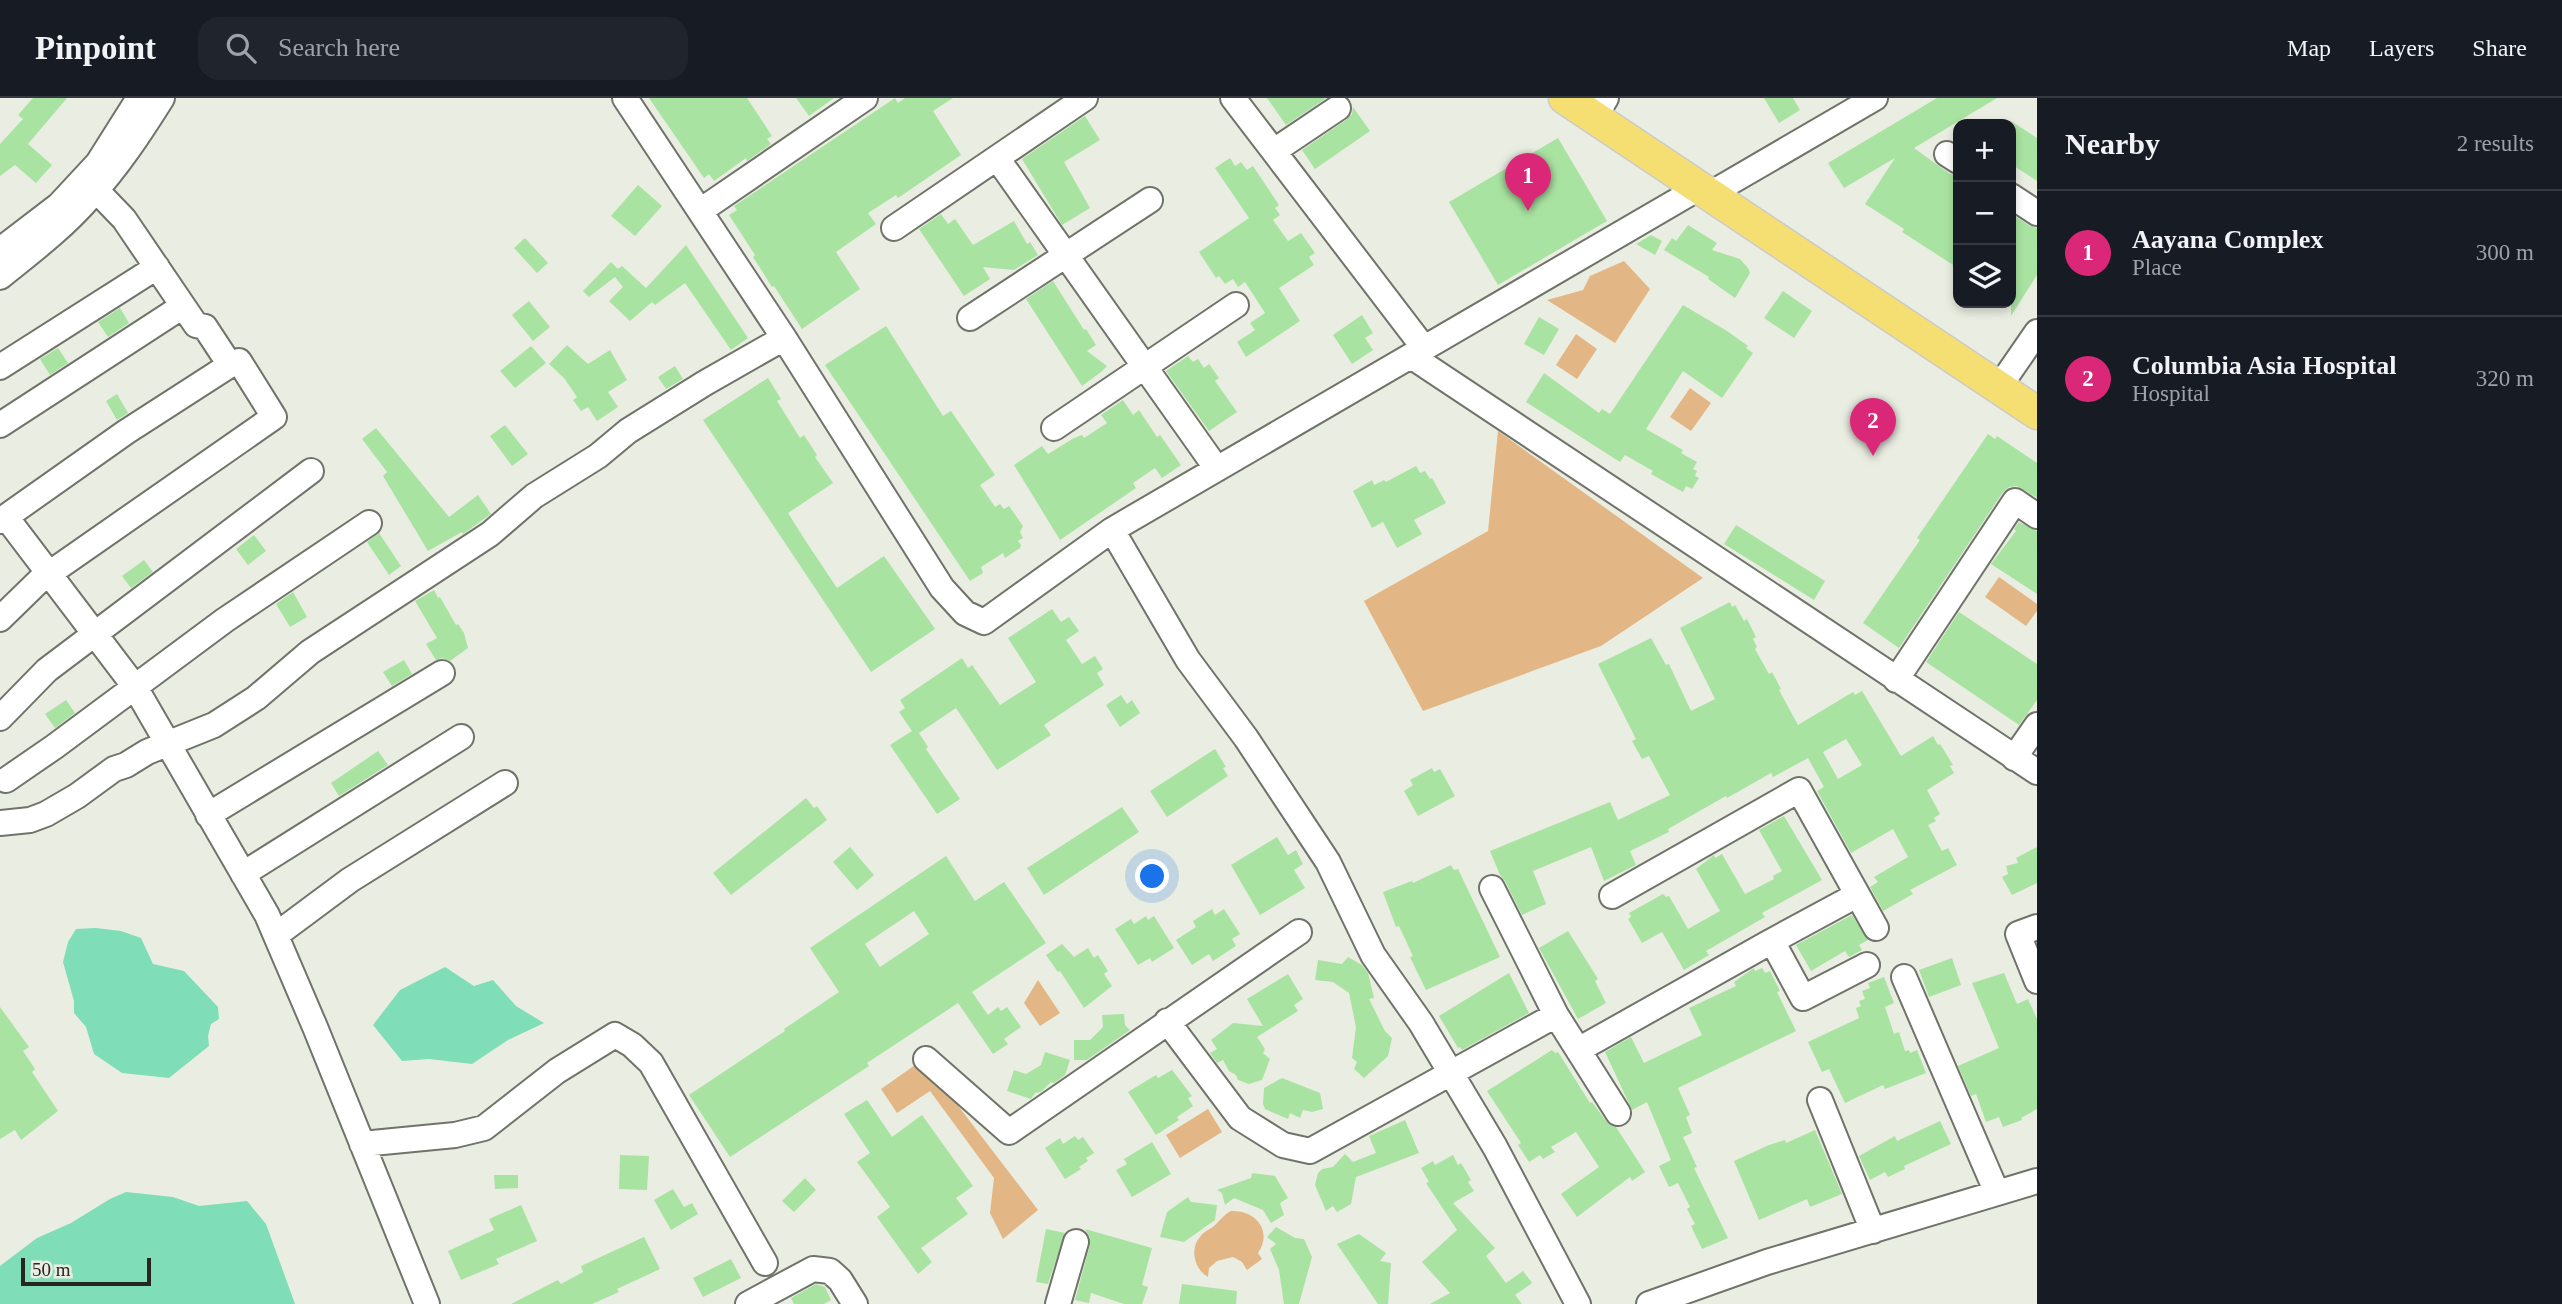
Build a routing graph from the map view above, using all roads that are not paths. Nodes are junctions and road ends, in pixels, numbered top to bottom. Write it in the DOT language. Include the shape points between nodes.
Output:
graph roads {
  1 [pos="139,98"];
  2 [pos="162,98"];
  3 [pos="625,98"];
  4 [pos="865,98"];
  5 [pos="1085,98"];
  6 [pos="1233,98"];
  7 [pos="1565,98"];
  8 [pos="1875,98"];
  9 [pos="1601,100"];
  10 [pos="1338,108"];
  11 [pos="1274,151"];
  12 [pos="998,158"];
  13 [pos="1711,189"];
  14 [pos="96,190"];
  15 [pos="2016,199"];
  16 [pos="1150,200"];
  17 [pos="700,211"];
  18 [pos="2037,213"];
  19 [pos="894,228"];
  20 [pos="0,250"];
  21 [pos="1066,255"];
  22 [pos="157,267"];
  23 [pos="0,276"];
  24 [pos="1236,305"];
  25 [pos="183,306"];
  26 [pos="970,318"];
  27 [pos="2037,332"];
  28 [pos="784,338"];
  29 [pos="1418,352"];
  30 [pos="230,365"];
  31 [pos="0,367"];
  32 [pos="1145,367"];
  33 [pos="2008,374"];
  34 [pos="2037,393"];
  35 [pos="2037,413"];
  36 [pos="0,425"];
  37 [pos="1054,428"];
  38 [pos="1217,469"];
  39 [pos="311,471"];
  40 [pos="2037,516"];
  41 [pos="3,519"];
  42 [pos="369,523"];
  43 [pos="1112,530"];
  44 [pos="50,573"];
  45 [pos="0,619"];
  46 [pos="96,634"];
  47 [pos="442,673"];
  48 [pos="1896,680"];
  49 [pos="135,687"];
  50 [pos="0,718"];
  51 [pos="2037,725"];
  52 [pos="461,737"];
  53 [pos="167,744"];
  54 [pos="2014,758"];
  55 [pos="2037,772"];
  56 [pos="2,779"];
  57 [pos="505,783"];
  58 [pos="208,815"];
  59 [pos="0,823"];
  60 [pos="243,874"];
  61 [pos="1492,887"];
  62 [pos="1857,895"];
  63 [pos="1612,896"];
  64 [pos="2037,926"];
  65 [pos="1876,928"];
  66 [pos="1299,932"];
  67 [pos="276,935"];
  68 [pos="1772,941"];
  69 [pos="1867,965"];
  70 [pos="1904,977"];
  71 [pos="2037,981"];
  72 [pos="1556,1015"];
  73 [pos="1167,1021"];
  74 [pos="1578,1050"];
  75 [pos="926,1059"];
  76 [pos="1450,1073"];
  77 [pos="1820,1100"];
  78 [pos="1618,1113"];
  79 [pos="362,1144"];
  80 [pos="2037,1181"];
  81 [pos="1997,1193"];
  82 [pos="1873,1231"];
  83 [pos="1076,1242"];
  84 [pos="765,1263"];
  85 [pos="427,1304"];
  86 [pos="748,1304"];
  87 [pos="855,1304"];
  88 [pos="1058,1304"];
  89 [pos="1578,1304"];
  90 [pos="1649,1304"];
  1 -- 20 [label="street" via="98,163 59,205"];
  2 -- 14 [label="street"];
  3 -- 17 [label="street"];
  4 -- 17 [label="street"];
  5 -- 12 [label="street"];
  6 -- 11 [label="street"];
  7 -- 13 [label="main road"];
  8 -- 13 [label="street"];
  9 -- 13 [label="main road"];
  10 -- 11 [label="street"];
  11 -- 29 [label="street"];
  12 -- 19 [label="street"];
  12 -- 21 [label="street"];
  13 -- 29 [label="street"];
  13 -- 33 [label="main road"];
  13 -- 35 [label="main road"];
  14 -- 22 [label="street" via="124,219"];
  14 -- 23 [label="street"];
  15 -- 18 [label="street"];
  16 -- 21 [label="street"];
  17 -- 28 [label="street"];
  21 -- 26 [label="street"];
  21 -- 32 [label="street"];
  22 -- 25 [label="street"];
  22 -- 31 [label="street"];
  24 -- 32 [label="street"];
  25 -- 30 [label="street" via="196,325 205,327"];
  25 -- 36 [label="street"];
  27 -- 33 [label="street"];
  28 -- 43 [label="street" via="942,588 965,613 984,622"];
  28 -- 53 [label="street" via="628,431 598,456 534,496 490,534 310,652 256,698 214,725"];
  29 -- 38 [label="street"];
  29 -- 48 [label="street"];
  30 -- 41 [label="street"];
  30 -- 44 [label="street" via="239,361 274,416"];
  32 -- 37 [label="street"];
  32 -- 38 [label="street"];
  33 -- 34 [label="main road"];
  38 -- 43 [label="street"];
  39 -- 46 [label="street"];
  40 -- 48 [label="street" via="2015,501"];
  41 -- 44 [label="street"];
  42 -- 49 [label="street" via="234,613"];
  43 -- 76 [label="street" via="1188,660 1328,862 1373,955"];
  44 -- 45 [label="street"];
  44 -- 46 [label="street"];
  46 -- 49 [label="street"];
  46 -- 50 [label="street" via="47,670"];
  47 -- 58 [label="street"];
  48 -- 54 [label="street"];
  49 -- 53 [label="street"];
  49 -- 56 [label="street"];
  51 -- 54 [label="street"];
  52 -- 60 [label="street"];
  53 -- 58 [label="street"];
  53 -- 59 [label="street" via="114,769 46,814"];
  54 -- 55 [label="street"];
  57 -- 67 [label="street" via="350,880"];
  58 -- 60 [label="street"];
  60 -- 67 [label="street"];
  61 -- 72 [label="street"];
  62 -- 63 [label="street" via="1799,790"];
  62 -- 65 [label="street"];
  62 -- 68 [label="street"];
  64 -- 71 [label="street" via="2018,934"];
  66 -- 73 [label="street"];
  67 -- 79 [label="street"];
  68 -- 69 [label="street" via="1803,998"];
  68 -- 74 [label="street"];
  70 -- 81 [label="street"];
  72 -- 74 [label="street"];
  72 -- 76 [label="street"];
  73 -- 75 [label="street" via="1009,1132"];
  73 -- 76 [label="street" via="1240,1118 1283,1145 1310,1151"];
  74 -- 78 [label="street"];
  76 -- 89 [label="street" via="1507,1168"];
  77 -- 82 [label="street"];
  79 -- 84 [label="street" via="484,1128 615,1035 651,1063"];
  79 -- 85 [label="street"];
  80 -- 81 [label="street"];
  81 -- 82 [label="street"];
  82 -- 90 [label="street"];
  83 -- 88 [label="street"];
  86 -- 87 [label="street" via="813,1269 830,1271"];
}
